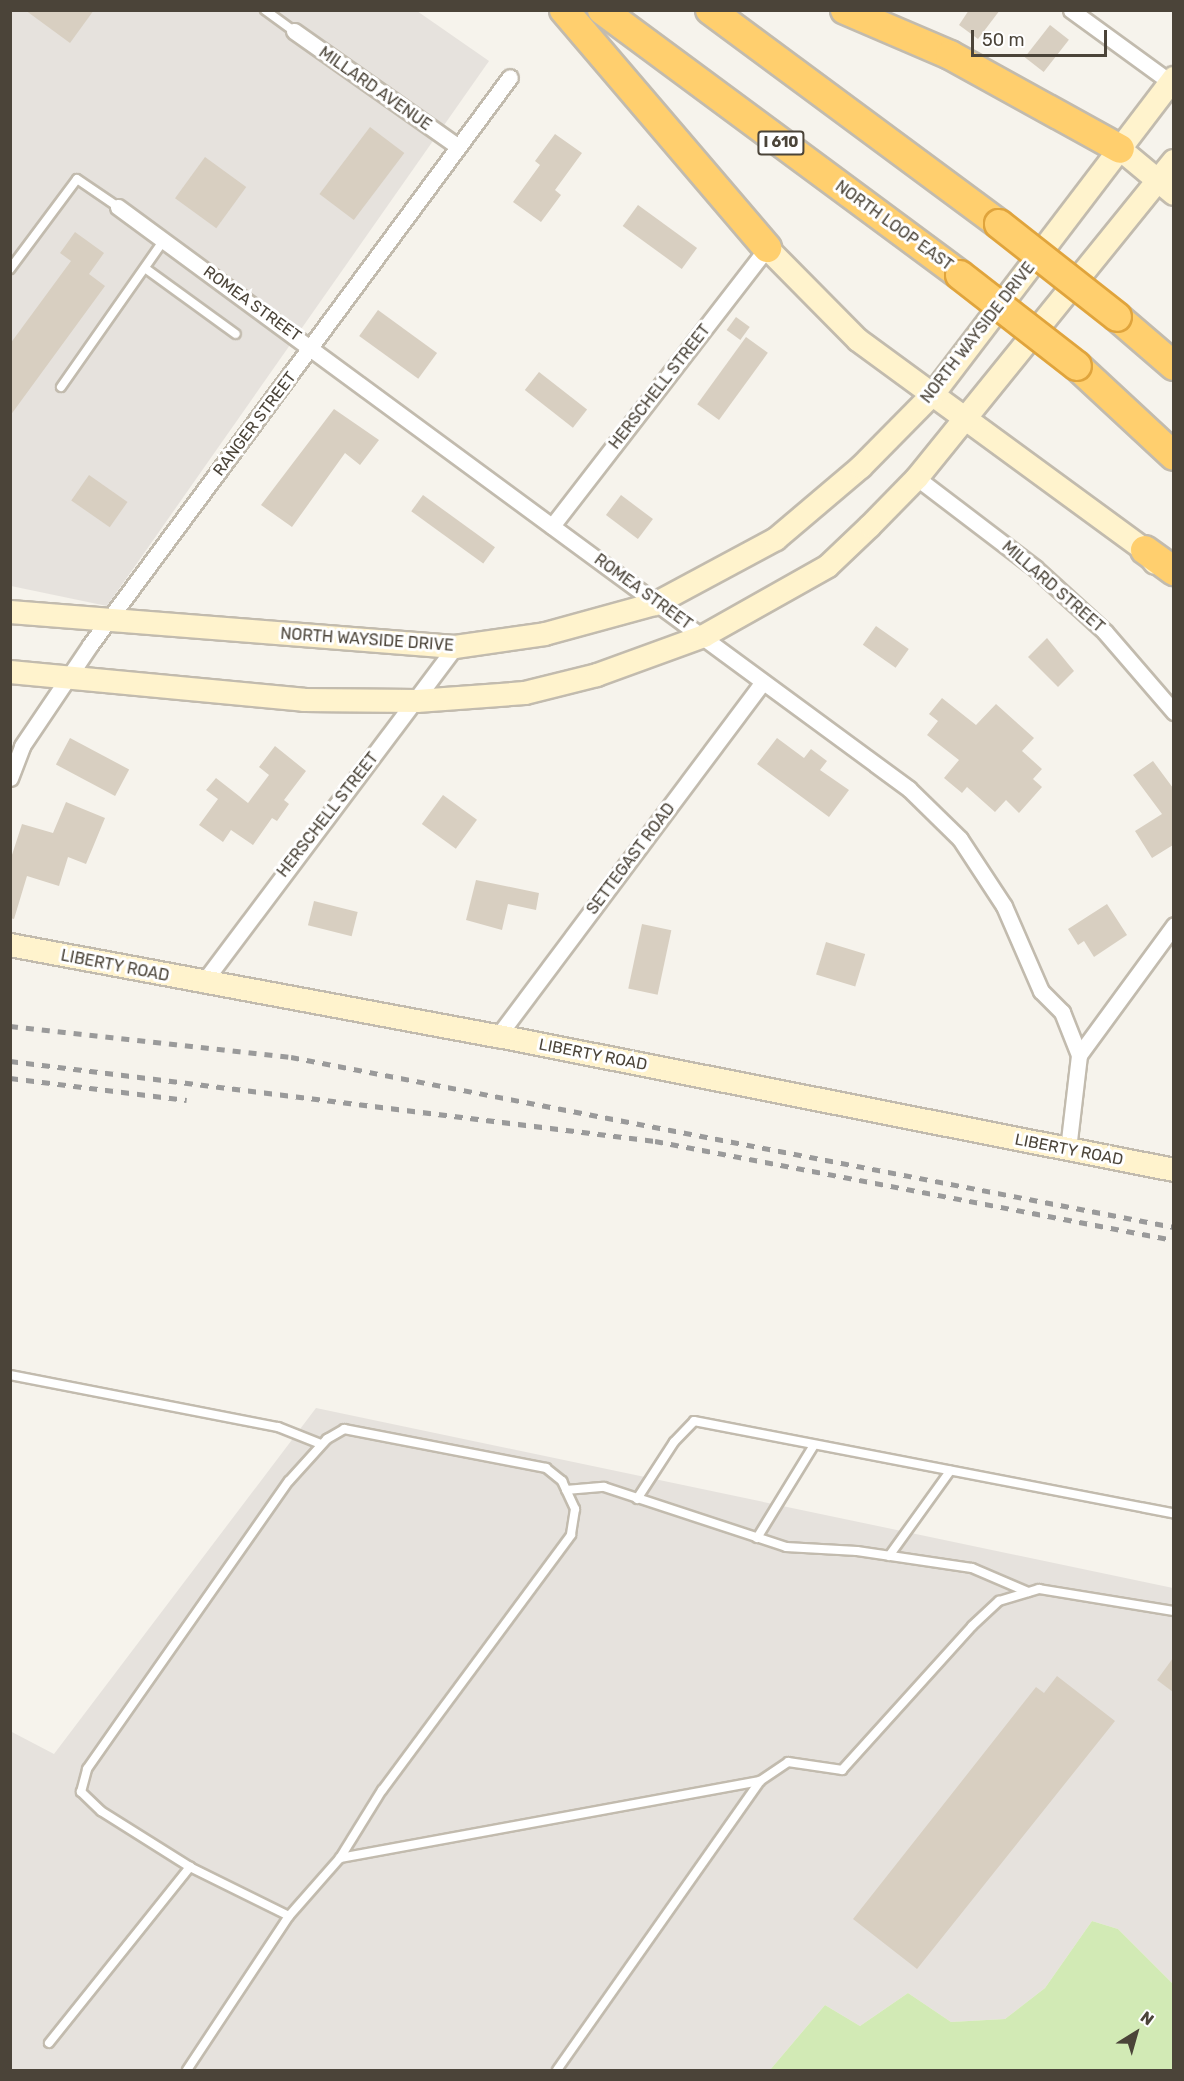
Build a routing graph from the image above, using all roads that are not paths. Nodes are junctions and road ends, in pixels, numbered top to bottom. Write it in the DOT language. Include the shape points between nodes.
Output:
graph roads {
  1 [pos="265,10"];
  2 [pos="564,10"];
  3 [pos="602,10"];
  4 [pos="710,10"];
  5 [pos="845,10"];
  6 [pos="1071,10"];
  7 [pos="294,32"];
  8 [pos="510,77"];
  9 [pos="1172,80"];
  10 [pos="457,146"];
  11 [pos="1120,149"];
  12 [pos="1173,160"];
  13 [pos="1166,188"];
  14 [pos="118,207"];
  15 [pos="164,240"];
  16 [pos="767,248"];
  17 [pos="145,268"];
  18 [pos="10,269"];
  19 [pos="236,334"];
  20 [pos="312,348"];
  21 [pos="1173,366"];
  22 [pos="61,387"];
  23 [pos="934,393"];
  24 [pos="966,418"];
  25 [pos="1173,456"];
  26 [pos="917,478"];
  27 [pos="552,526"];
  28 [pos="1145,550"];
  29 [pos="1173,571"];
  30 [pos="1173,585"];
  31 [pos="655,604"];
  32 [pos="10,612"];
  33 [pos="109,621"];
  34 [pos="704,636"];
  35 [pos="455,647"];
  36 [pos="10,672"];
  37 [pos="69,677"];
  38 [pos="763,682"];
  39 [pos="417,701"];
  40 [pos="1173,712"];
  41 [pos="10,778"];
  42 [pos="1173,925"];
  43 [pos="10,945"];
  44 [pos="202,984"];
  45 [pos="498,1036"];
  46 [pos="1079,1055"];
  47 [pos="1068,1149"];
  48 [pos="1173,1170"];
  49 [pos="10,1375"];
  50 [pos="321,1444"];
  51 [pos="814,1445"];
  52 [pos="950,1471"];
  53 [pos="566,1490"];
  54 [pos="636,1499"];
  55 [pos="1173,1513"];
  56 [pos="757,1538"];
  57 [pos="889,1556"];
  58 [pos="1028,1592"];
  59 [pos="1173,1611"];
  60 [pos="760,1781"];
  61 [pos="340,1858"];
  62 [pos="190,1867"];
  63 [pos="289,1916"];
  64 [pos="49,2043"];
  65 [pos="186,2070"];
  66 [pos="557,2070"];
  1 -- 7 [label="lane"];
  2 -- 16 [label="highway"];
  3 -- 25 [label="highway, NORTH LOOP EAST / I 610, bridge" via="1077,366"];
  4 -- 21 [label="highway, bridge" via="999,224"];
  5 -- 11 [label="highway" via="950,55"];
  6 -- 9 [label="street"];
  7 -- 10 [label="street, MILLARD AVENUE"];
  8 -- 10 [label="street, RANGER STREET"];
  9 -- 11 [label="main road, NORTH WAYSIDE DRIVE"];
  10 -- 20 [label="street, RANGER STREET"];
  11 -- 13 [label="main road"];
  11 -- 23 [label="main road, NORTH WAYSIDE DRIVE"];
  12 -- 13 [label="main road"];
  13 -- 24 [label="main road"];
  14 -- 15 [label="street, ROMEA STREET"];
  14 -- 18 [label="lane" via="77,179"];
  15 -- 17 [label="lane"];
  15 -- 20 [label="street, ROMEA STREET"];
  16 -- 23 [label="main road" via="858,340"];
  16 -- 27 [label="street, HERSCHELL STREET"];
  17 -- 19 [label="lane"];
  17 -- 22 [label="lane"];
  20 -- 27 [label="street, ROMEA STREET"];
  20 -- 33 [label="street, RANGER STREET"];
  23 -- 24 [label="main road"];
  23 -- 31 [label="main road, NORTH WAYSIDE DRIVE" via="861,467 776,540"];
  24 -- 26 [label="main road"];
  24 -- 28 [label="main road"];
  26 -- 34 [label="main road" via="828,566"];
  26 -- 40 [label="street, MILLARD STREET" via="1035,568 1105,632"];
  27 -- 31 [label="street, ROMEA STREET"];
  28 -- 29 [label="highway"];
  28 -- 30 [label="main road"];
  31 -- 34 [label="street, ROMEA STREET"];
  31 -- 35 [label="main road, NORTH WAYSIDE DRIVE" via="545,634"];
  32 -- 33 [label="main road, NORTH WAYSIDE DRIVE"];
  33 -- 35 [label="main road, NORTH WAYSIDE DRIVE"];
  33 -- 37 [label="street, RANGER STREET"];
  34 -- 38 [label="street, ROMEA STREET"];
  34 -- 39 [label="main road" via="597,675 525,693"];
  35 -- 39 [label="street, HERSCHELL STREET"];
  36 -- 37 [label="main road"];
  37 -- 39 [label="main road" via="304,700"];
  37 -- 41 [label="street, RANGER STREET" via="22,746"];
  38 -- 45 [label="street, SETTEGAST ROAD"];
  38 -- 46 [label="street, ROMEA STREET" via="909,789 960,838 1004,906 1041,991 1062,1012"];
  39 -- 44 [label="street, HERSCHELL STREET" via="255,909"];
  42 -- 46 [label="street"];
  43 -- 44 [label="main road, LIBERTY ROAD"];
  44 -- 45 [label="main road, LIBERTY ROAD"];
  45 -- 47 [label="main road, LIBERTY ROAD"];
  46 -- 47 [label="street"];
  47 -- 48 [label="main road, LIBERTY ROAD"];
  49 -- 50 [label="lane" via="278,1427"];
  50 -- 53 [label="lane" via="344,1429 546,1467"];
  50 -- 62 [label="lane" via="289,1481 87,1768 81,1792 101,1811"];
  51 -- 52 [label="lane"];
  51 -- 54 [label="lane" via="694,1422 674,1442"];
  51 -- 56 [label="lane"];
  52 -- 55 [label="lane"];
  52 -- 57 [label="lane"];
  53 -- 54 [label="lane" via="604,1487"];
  53 -- 61 [label="lane" via="575,1509 572,1535 382,1790"];
  54 -- 56 [label="lane"];
  56 -- 57 [label="lane" via="786,1547"];
  57 -- 58 [label="lane" via="972,1568"];
  58 -- 59 [label="lane" via="1039,1589"];
  58 -- 60 [label="lane" via="999,1601 972,1626 842,1770 788,1762"];
  60 -- 61 [label="lane"];
  60 -- 66 [label="lane"];
  61 -- 63 [label="lane"];
  62 -- 63 [label="lane"];
  62 -- 64 [label="lane"];
  63 -- 65 [label="lane"];
}
